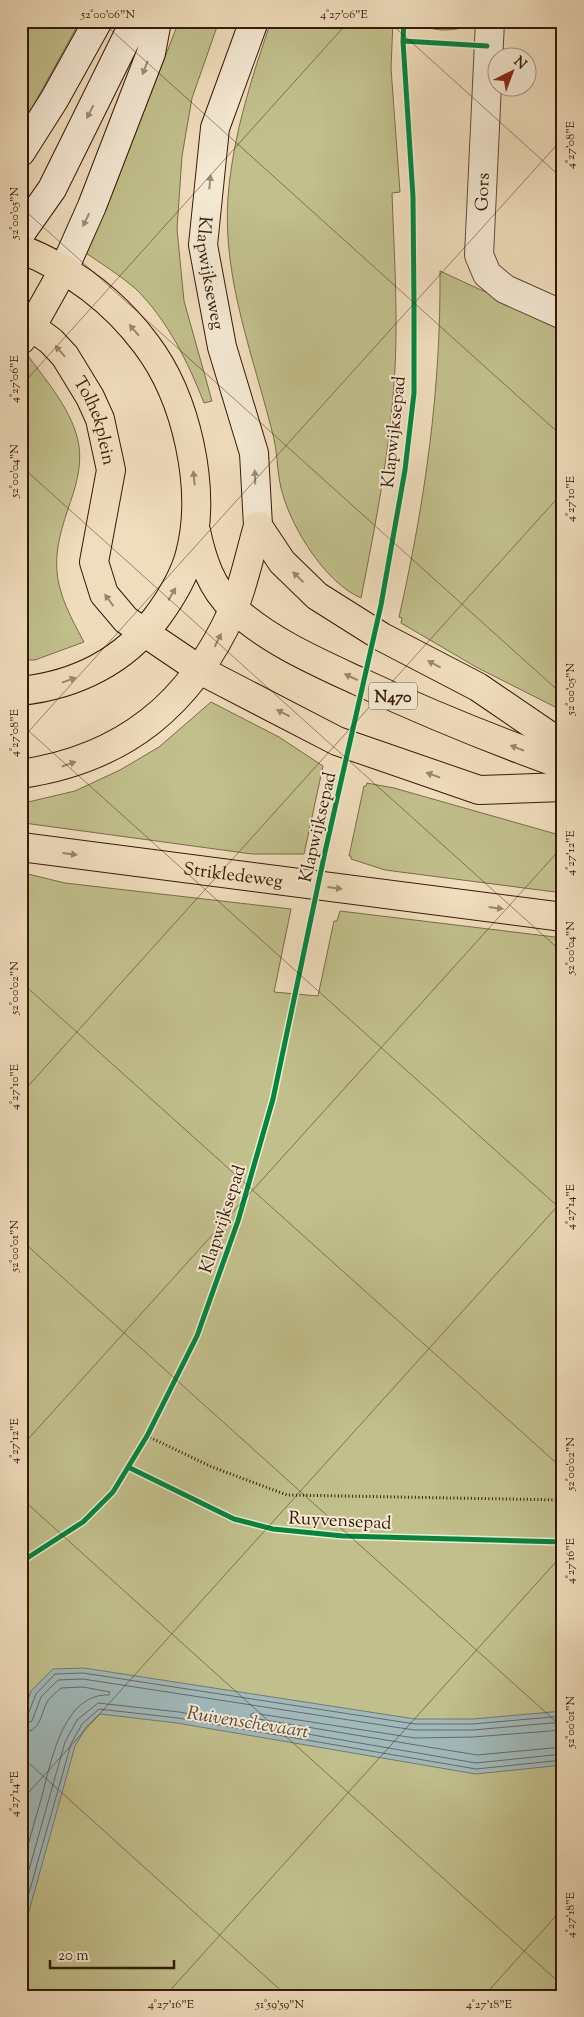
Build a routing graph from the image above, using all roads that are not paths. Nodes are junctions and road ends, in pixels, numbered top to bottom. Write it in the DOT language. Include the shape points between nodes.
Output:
graph roads {
  1 [pos="98,21"];
  2 [pos="135,21"];
  3 [pos="157,21"];
  4 [pos="254,21"];
  5 [pos="490,21"];
  6 [pos="21,152"];
  7 [pos="21,233"];
  8 [pos="21,250"];
  9 [pos="64,269"];
  10 [pos="563,315"];
  11 [pos="25,328"];
  12 [pos="258,526"];
  13 [pos="196,527"];
  14 [pos="234,609"];
  15 [pos="144,634"];
  16 [pos="200,670"];
  17 [pos="21,691"];
  18 [pos="563,745"];
  19 [pos="563,765"];
  20 [pos="21,774"];
  21 [pos="563,787"];
  22 [pos="21,848"];
  23 [pos="563,917"];
  1 -- 6 [label="main road"];
  2 -- 7 [label="main road, one-way" via="52,189"];
  3 -- 9 [label="main road, one-way" via="151,53"];
  12 -- 4 [label="main road, Klapwijkseweg, one-way" via="254,452 222,347 203,245 215,128"];
  5 -- 10 [label="main road, Gors" via="480,255 487,274 505,289"];
  8 -- 9 [label="main road, N470"];
  9 -- 11 [label="main road, Tolhekplein"];
  13 -- 9 [label="main road, N470, one-way" via="192,458 181,412 159,364 147,344 114,308"];
  15 -- 11 [label="main road, Tolhekplein, one-way" via="126,620 104,594 94,562 111,470 100,419 65,356 51,341"];
  12 -- 14 [label="main road"];
  18 -- 12 [label="main road, N470, one-way" via="478,687 382,637 317,596 282,562"];
  13 -- 14 [label="main road, N470" via="207,571"];
  15 -- 13 [label="main road, N470, one-way" via="165,606 184,571"];
  16 -- 14 [label="main road, one-way"];
  19 -- 14 [label="main road, N470, one-way" via="446,720 332,669 263,631"];
  15 -- 16 [label="main road, Tolhekplein"];
  17 -- 15 [label="main road, N470, one-way" via="42,689 87,673 122,655"];
  20 -- 16 [label="main road, one-way" via="56,768 111,747 166,709"];
  21 -- 16 [label="main road, one-way" via="479,790 337,741"];
  22 -- 23 [label="main road, Strikledeweg, one-way"];
}
